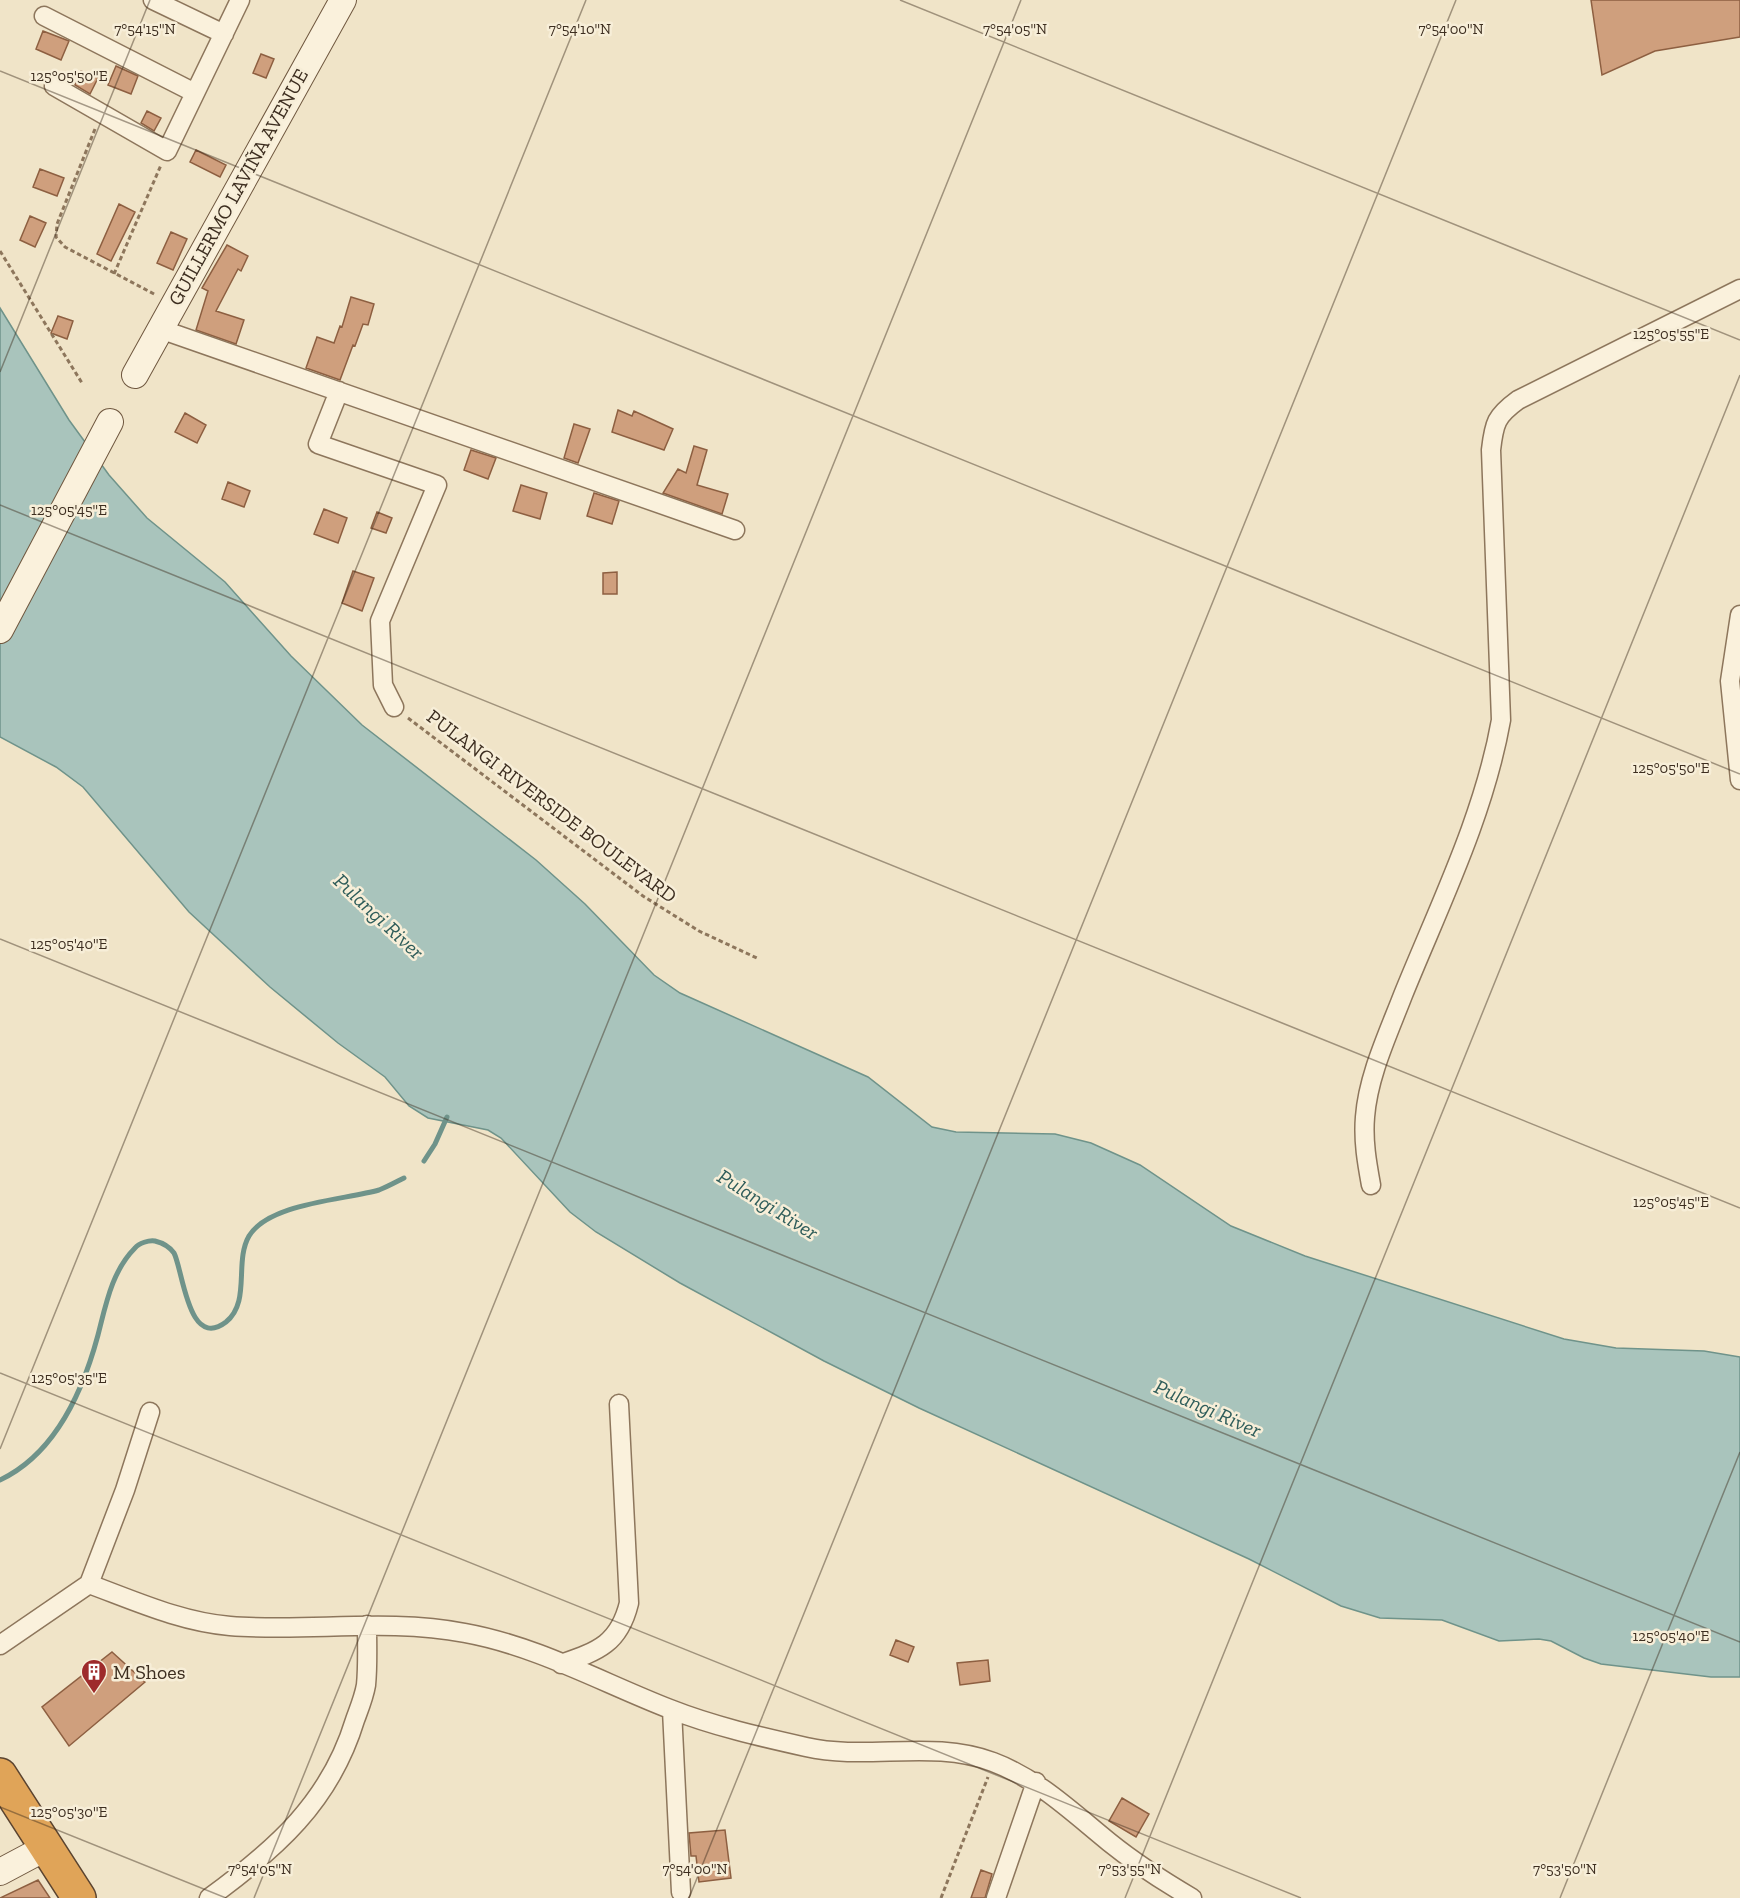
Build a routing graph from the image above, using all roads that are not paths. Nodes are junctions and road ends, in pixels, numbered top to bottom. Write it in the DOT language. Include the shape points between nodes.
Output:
graph roads {
  1 [pos="153,0"];
  2 [pos="240,0"];
  3 [pos="343,0"];
  4 [pos="44,16"];
  5 [pos="224,34"];
  6 [pos="54,86"];
  7 [pos="195,93"];
  8 [pos="1740,289"];
  9 [pos="159,329"];
  10 [pos="135,375"];
  11 [pos="339,391"];
  12 [pos="110,422"];
  13 [pos="735,530"];
  14 [pos="1740,615"];
  15 [pos="0,630"];
  16 [pos="394,707"];
  17 [pos="1740,780"];
  18 [pos="1371,1185"];
  19 [pos="619,1404"];
  20 [pos="150,1412"];
  21 [pos="89,1584"];
  22 [pos="367,1625"];
  23 [pos="0,1645"];
  24 [pos="561,1664"];
  25 [pos="672,1710"];
  26 [pos="0,1775"];
  27 [pos="1036,1782"];
  28 [pos="47,1847"];
  29 [pos="0,1872"];
  30 [pos="681,1892"];
  31 [pos="79,1898"];
  32 [pos="209,1898"];
  33 [pos="996,1898"];
  34 [pos="1192,1898"];
  1 -- 5 [label="street"];
  2 -- 5 [label="street"];
  3 -- 9 [label="street, GUILLERMO LAVIÑA AVENUE"];
  4 -- 7 [label="street"];
  5 -- 7 [label="street"];
  6 -- 7 [label="street" via="167,151"];
  8 -- 18 [label="street" via="1518,400 1501,412 1494,428 1491,450 1501,720 1495,756 1480,803 1374,1076 1365,1116 1364,1146"];
  9 -- 10 [label="street, GUILLERMO LAVIÑA AVENUE"];
  9 -- 11 [label="street"];
  11 -- 13 [label="street"];
  11 -- 16 [label="street" via="318,444 437,485 380,621 383,685"];
  12 -- 15 [label="street"];
  14 -- 17 [label="street" via="1730,681"];
  19 -- 24 [label="street" via="629,1603 625,1620 599,1650"];
  20 -- 21 [label="street"];
  21 -- 22 [label="street" via="200,1622 230,1626"];
  21 -- 23 [label="street"];
  22 -- 24 [label="street" via="419,1626 468,1633"];
  22 -- 32 [label="street" via="366,1687 347,1747 325,1788 298,1824 252,1867"];
  24 -- 25 [label="street"];
  25 -- 27 [label="street" via="810,1748 846,1752 932,1749 993,1762"];
  25 -- 30 [label="street"];
  26 -- 28 [label="highway"];
  27 -- 33 [label="street"];
  27 -- 34 [label="street" via="1143,1868"];
  28 -- 29 [label="street"];
  28 -- 31 [label="highway"];
}
